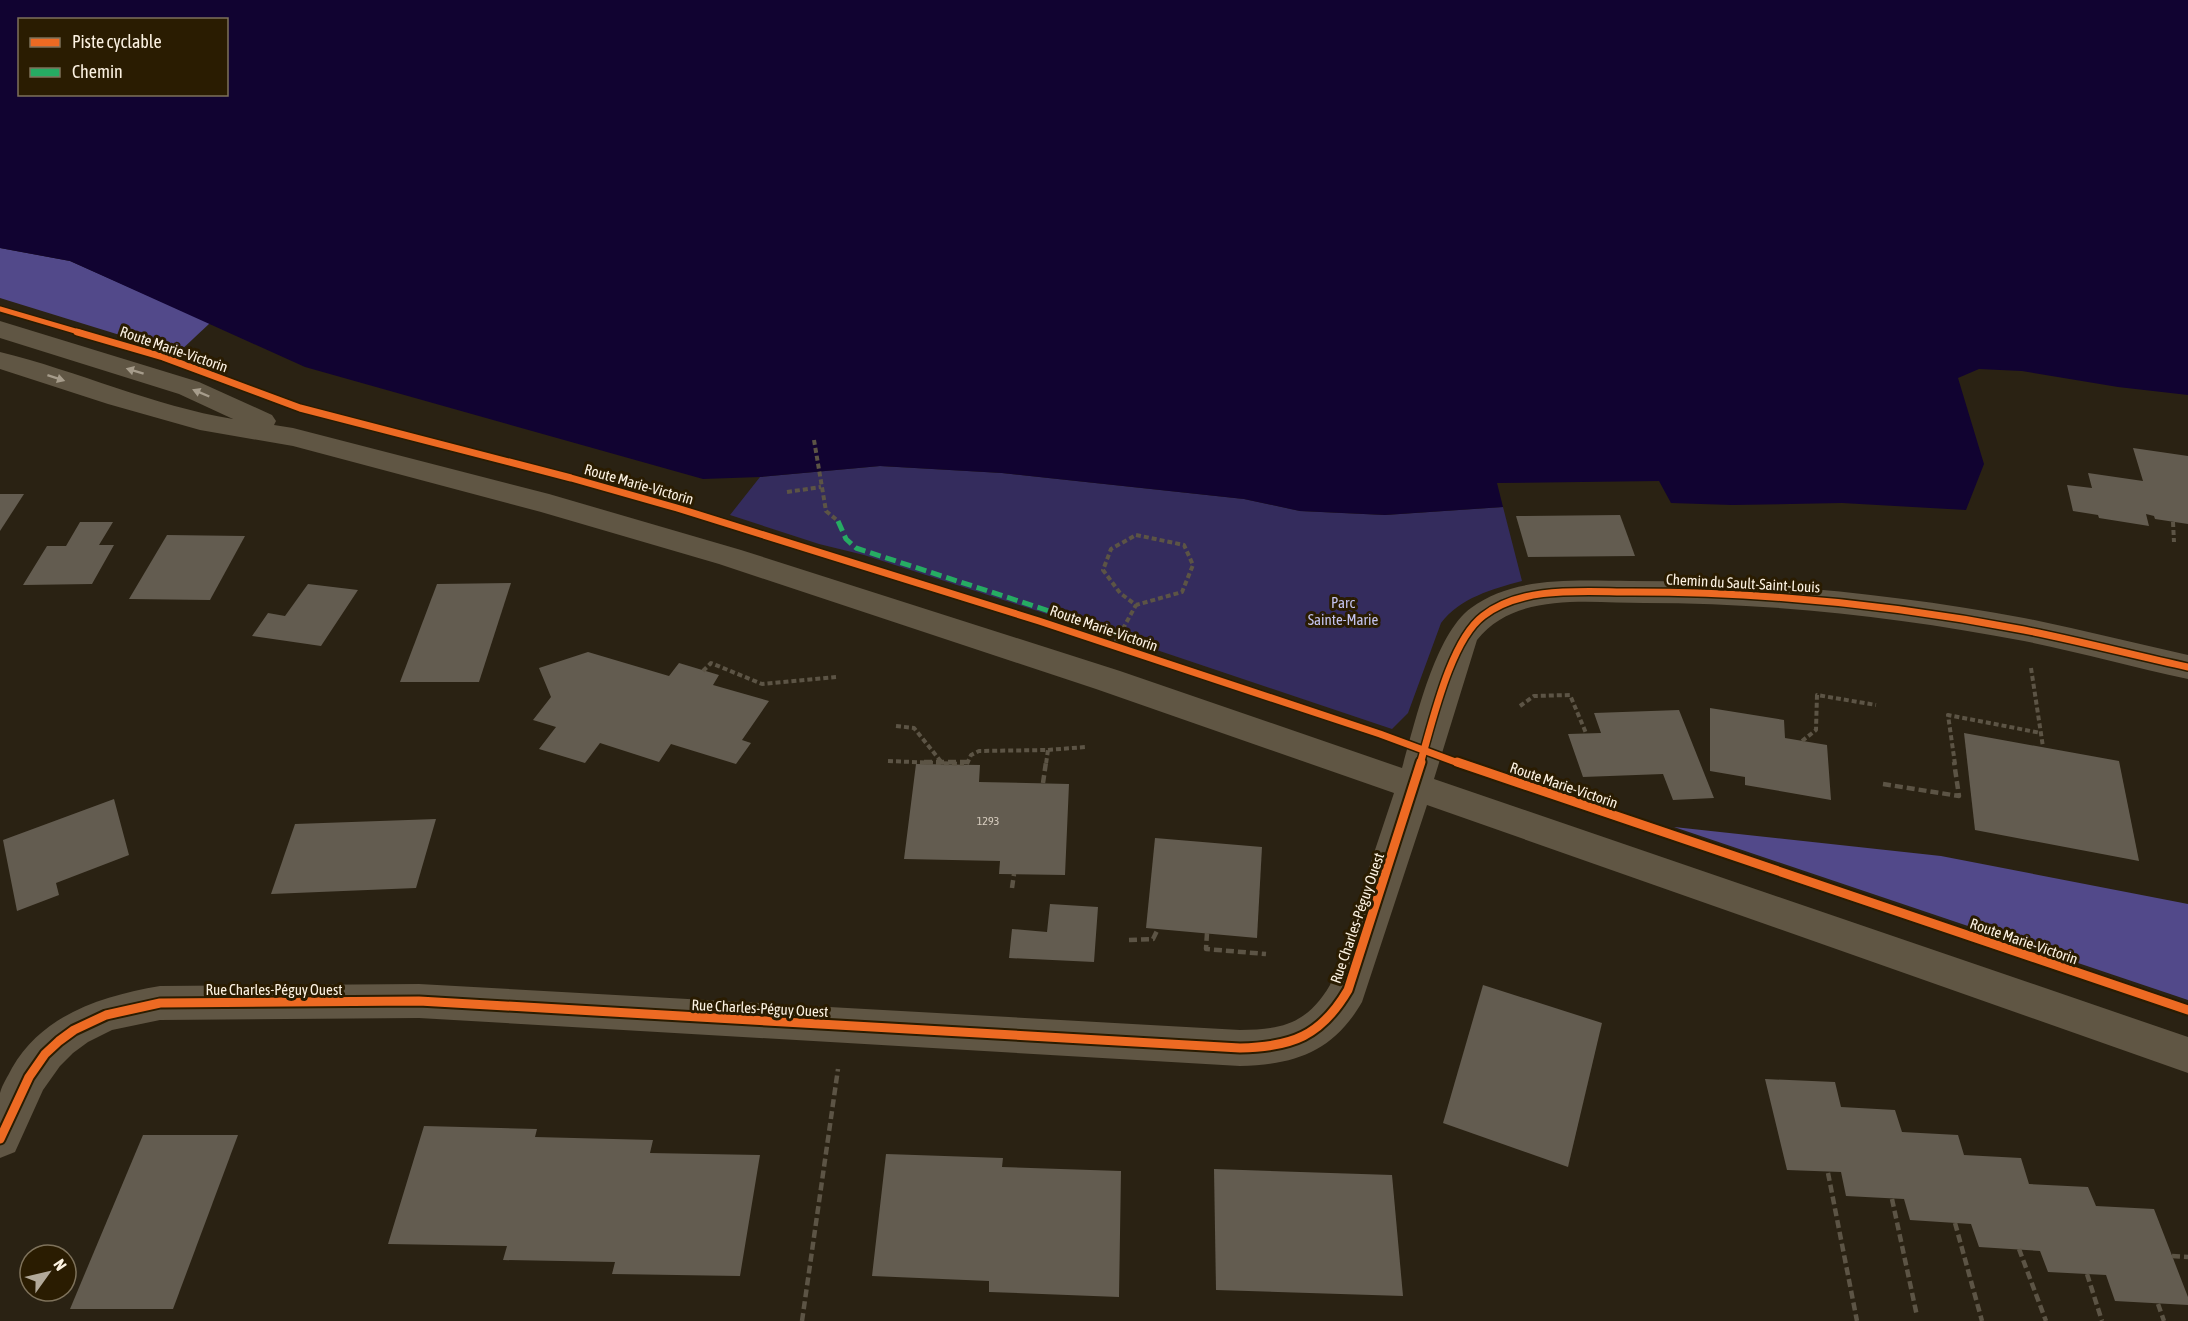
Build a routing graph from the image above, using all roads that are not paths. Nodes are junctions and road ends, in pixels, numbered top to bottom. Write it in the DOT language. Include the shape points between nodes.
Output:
graph roads {
  1 [pos="0,329"];
  2 [pos="0,360"];
  3 [pos="293,437"];
  4 [pos="2188,667"];
  5 [pos="1414,787"];
  6 [pos="2188,1055"];
  7 [pos="0,1139"];
  3 -- 1 [label="street, one-way" via="189,388"];
  2 -- 3 [label="street, one-way" via="210,424"];
  3 -- 5 [label="street" via="549,504 730,557 1080,670"];
  4 -- 5 [label="street, Chemin du Sault-Saint-Louis" via="2025,630 1895,609 1760,595 1644,592 1526,598 1491,610 1466,631 1431,726"];
  5 -- 6 [label="street"];
  5 -- 7 [label="street, Rue Charles-Péguy Ouest" via="1340,1007 1325,1024 1278,1047 1240,1048 419,1001 160,1003 121,1009 83,1023 52,1046 34,1069"];
}
